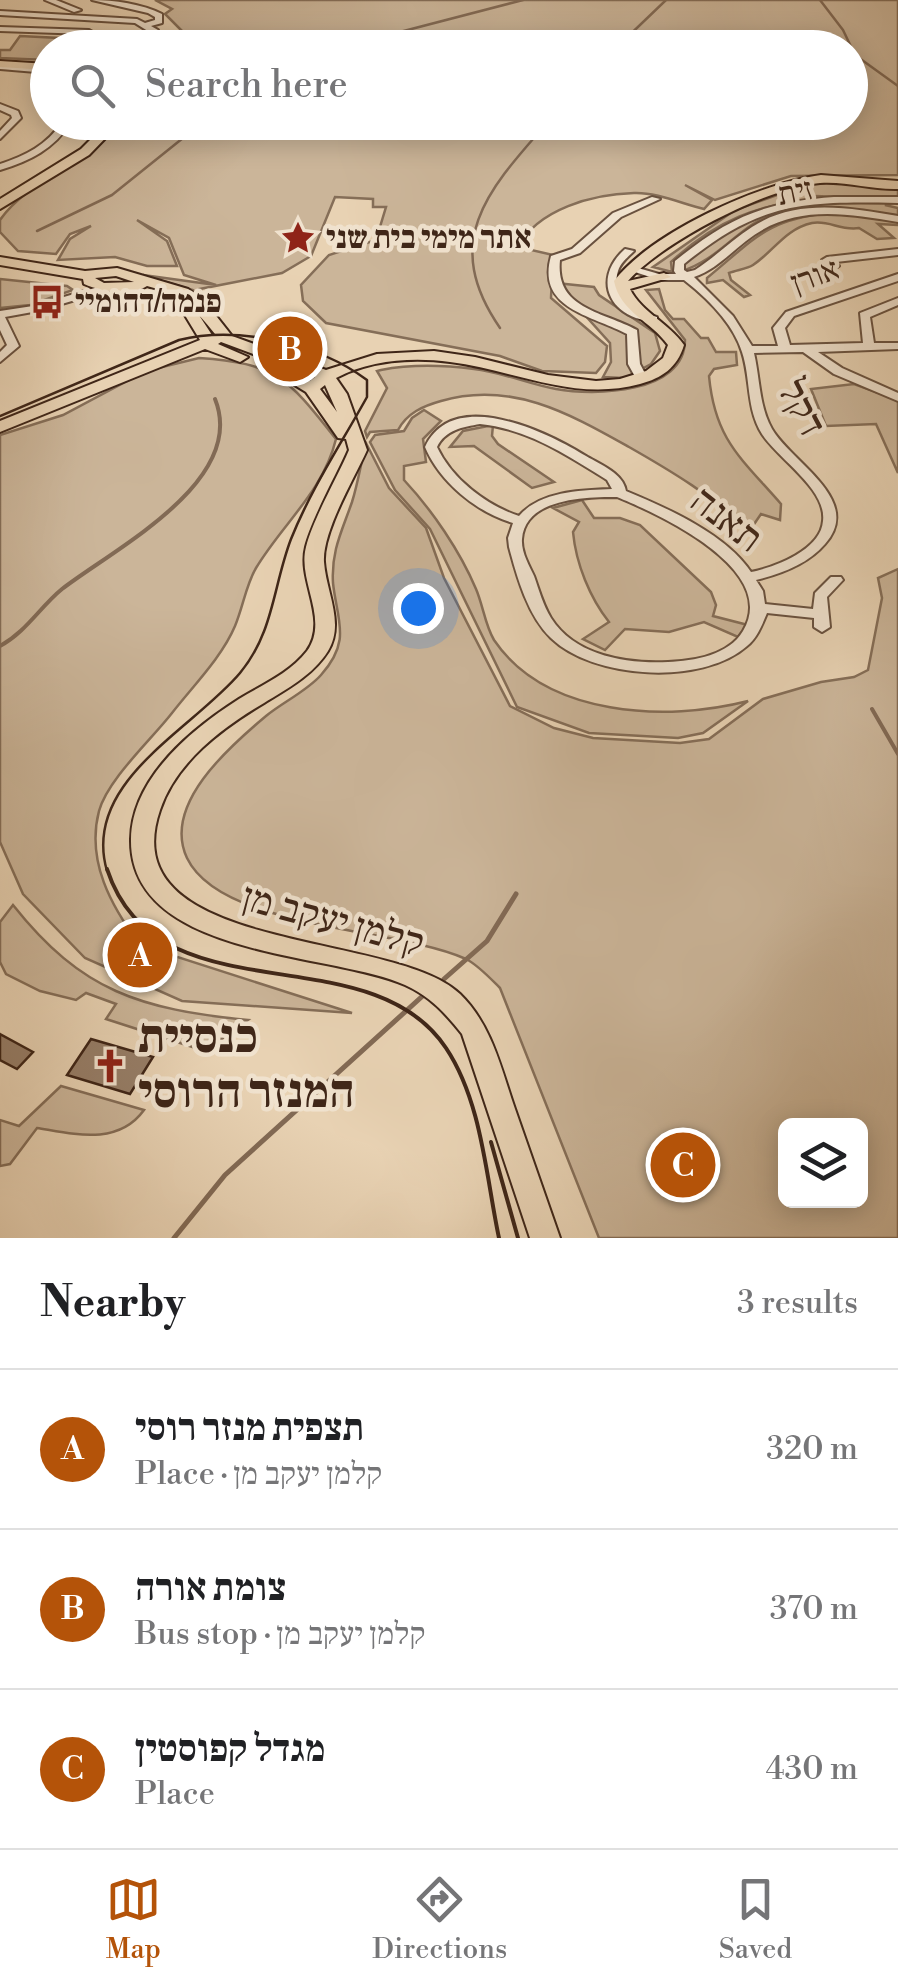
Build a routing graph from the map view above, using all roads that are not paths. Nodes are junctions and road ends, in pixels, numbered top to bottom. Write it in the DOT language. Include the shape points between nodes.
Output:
graph roads {
  1 [pos="50,0"];
  2 [pos="96,0"];
  3 [pos="19,1"];
  4 [pos="0,11"];
  5 [pos="56,16"];
  6 [pos="82,16"];
  7 [pos="146,26"];
  8 [pos="0,29"];
  9 [pos="45,30"];
  10 [pos="150,30"];
  11 [pos="0,64"];
  12 [pos="30,66"];
  13 [pos="0,106"];
  14 [pos="0,136"];
  15 [pos="54,140"];
  16 [pos="86,140"];
  17 [pos="97,140"];
  18 [pos="0,167"];
  19 [pos="898,185"];
  20 [pos="655,199"];
  21 [pos="898,200"];
  22 [pos="0,202"];
  23 [pos="898,220"];
  24 [pos="629,251"];
  25 [pos="898,252"];
  26 [pos="0,261"];
  27 [pos="834,266"];
  28 [pos="0,269"];
  29 [pos="636,274"];
  30 [pos="687,275"];
  31 [pos="664,277"];
  32 [pos="898,277"];
  33 [pos="105,282"];
  34 [pos="898,302"];
  35 [pos="0,316"];
  36 [pos="652,319"];
  37 [pos="212,338"];
  38 [pos="6,346"];
  39 [pos="898,346"];
  40 [pos="869,347"];
  41 [pos="785,348"];
  42 [pos="805,348"];
  43 [pos="748,350"];
  44 [pos="0,358"];
  45 [pos="244,358"];
  46 [pos="145,366"];
  47 [pos="272,367"];
  48 [pos="328,376"];
  49 [pos="642,379"];
  50 [pos="311,388"];
  51 [pos="898,397"];
  52 [pos="0,424"];
  53 [pos="351,470"];
  54 [pos="618,493"];
  55 [pos="524,522"];
  56 [pos="735,563"];
  57 [pos="783,565"];
  58 [pos="748,578"];
  59 [pos="836,580"];
  60 [pos="760,608"];
  61 [pos="546,1238"];
  1 -- 6 [label="street"];
  2 -- 7 [label="street" via="160,18"];
  3 -- 4 [label="street"];
  4 -- 5 [label="street"];
  5 -- 6 [label="street"];
  5 -- 9 [label="street"];
  6 -- 7 [label="street"];
  7 -- 10 [label="street"];
  8 -- 9 [label="street"];
  11 -- 12 [label="main road"];
  13 -- 14 [label="street" via="17,118"];
  15 -- 18 [label="street"];
  16 -- 22 [label="main road"];
  17 -- 22 [label="main road"];
  19 -- 29 [label="main road" via="803,181 732,206"];
  20 -- 49 [label="street" via="617,215 576,251 555,258 550,277 573,305 634,332 634,364"];
  21 -- 30 [label="street" via="770,206 708,238 680,263"];
  23 -- 30 [label="street, זית" via="830,210 786,215"];
  24 -- 36 [label="street" via="618,260 612,292 622,305"];
  25 -- 27 [label="street" via="827,260"];
  26 -- 33 [label="main road"];
  28 -- 33 [label="main road"];
  29 -- 30 [label="street"];
  29 -- 31 [label="main road"];
  29 -- 36 [label="main road" via="631,303"];
  30 -- 31 [label="street"];
  30 -- 43 [label="street, דקל"];
  32 -- 41 [label="street, אורן" via="785,317 778,328"];
  33 -- 35 [label="street"];
  33 -- 37 [label="main road" via="165,285 189,296"];
  34 -- 40 [label="street" via="864,316"];
  35 -- 38 [label="street"];
  36 -- 49 [label="main road" via="670,334 675,352"];
  37 -- 45 [label="main road" via="219,351"];
  37 -- 46 [label="main road"];
  37 -- 48 [label="main road"];
  37 -- 52 [label="main road"];
  38 -- 44 [label="street"];
  39 -- 40 [label="street"];
  40 -- 42 [label="street"];
  41 -- 42 [label="street"];
  41 -- 43 [label="street"];
  42 -- 51 [label="street"];
  43 -- 57 [label="street, דקל" via="762,422 830,510 826,535"];
  45 -- 46 [label="main road" via="200,355"];
  45 -- 47 [label="main road"];
  46 -- 52 [label="main road"];
  47 -- 48 [label="main road"];
  47 -- 50 [label="main road"];
  48 -- 49 [label="main road" via="425,362 505,369 582,386"];
  48 -- 50 [label="main road"];
  48 -- 53 [label="main road, קלמן יעקב מן" via="358,444"];
  50 -- 53 [label="main road" via="348,441"];
  53 -- 61 [label="main road, קלמן יעקב מן" via="312,561 325,628 319,648 178,762 152,800 144,858 162,892 220,932 400,972 451,997 474,1030"];
  54 -- 55 [label="street" via="561,498"];
  54 -- 55 [label="street, תאנה" via="612,477 518,426 468,422 436,436 431,447 440,464 495,514"];
  54 -- 56 [label="street, תאנה" via="681,520"];
  55 -- 60 [label="street, תאנה" via="515,545 544,620 596,658 650,667 706,662 746,640"];
  56 -- 57 [label="street"];
  56 -- 58 [label="street, תאנה"];
  57 -- 58 [label="street, דקל"];
  58 -- 60 [label="street, תאנה"];
  59 -- 60 [label="street" via="822,593 821,620"];
}
